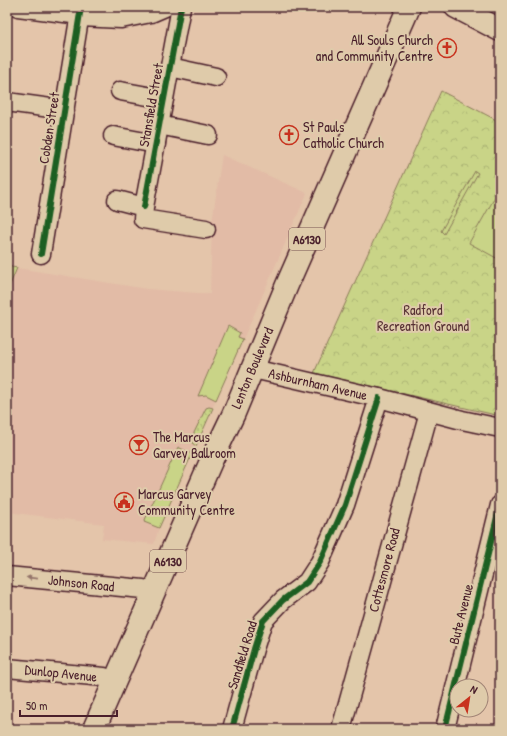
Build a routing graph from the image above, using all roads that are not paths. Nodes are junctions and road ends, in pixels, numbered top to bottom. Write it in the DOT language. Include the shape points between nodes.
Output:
graph roads {
  1 [pos="18,7"];
  2 [pos="165,7"];
  3 [pos="181,7"];
  4 [pos="409,7"];
  5 [pos="456,7"];
  6 [pos="81,13"];
  7 [pos="500,30"];
  8 [pos="170,67"];
  9 [pos="216,76"];
  10 [pos="120,91"];
  11 [pos="164,99"];
  12 [pos="7,102"];
  13 [pos="64,110"];
  14 [pos="159,125"];
  15 [pos="208,135"];
  16 [pos="113,136"];
  17 [pos="156,144"];
  18 [pos="117,200"];
  19 [pos="144,207"];
  20 [pos="206,229"];
  21 [pos="41,254"];
  22 [pos="253,368"];
  23 [pos="379,398"];
  24 [pos="428,412"];
  25 [pos="500,428"];
  26 [pos="500,505"];
  27 [pos="7,576"];
  28 [pos="154,593"];
  29 [pos="7,668"];
  30 [pos="115,682"];
  31 [pos="94,729"];
  32 [pos="232,729"];
  33 [pos="341,729"];
  34 [pos="446,729"];
  1 -- 6 [label="street"];
  2 -- 6 [label="street" via="121,20"];
  3 -- 8 [label="street, Stansfield Street"];
  4 -- 22 [label="main road, Lenton Boulevard / A6130"];
  5 -- 7 [label="main road"];
  6 -- 13 [label="street, Cobden Street"];
  8 -- 9 [label="street, Stansfield Street"];
  8 -- 11 [label="street, Stansfield Street"];
  10 -- 11 [label="street, Stansfield Street"];
  11 -- 14 [label="street, Stansfield Street"];
  12 -- 13 [label="street, Cobden Street"];
  13 -- 21 [label="street, Cobden Street"];
  14 -- 15 [label="street, Stansfield Street"];
  14 -- 17 [label="street, Stansfield Street"];
  16 -- 17 [label="street, Stansfield Street"];
  17 -- 19 [label="street, Stansfield Street"];
  18 -- 19 [label="street"];
  19 -- 20 [label="street" via="143,219"];
  22 -- 23 [label="street, Ashburnham Avenue"];
  22 -- 28 [label="main road, Lenton Boulevard / A6130"];
  23 -- 24 [label="street, Ashburnham Avenue"];
  23 -- 32 [label="street, Sandfield Road" via="345,505 320,562 307,582 283,600 263,621"];
  24 -- 25 [label="street, Ashburnham Avenue"];
  24 -- 33 [label="street, Cottesmore Road"];
  26 -- 34 [label="street, Bute Avenue"];
  28 -- 27 [label="street, Johnson Road, one-way" via="143,589"];
  28 -- 30 [label="main road, Lenton Boulevard / A6130"];
  29 -- 30 [label="street, Dunlop Avenue" via="104,677"];
  30 -- 31 [label="main road, Lenton Boulevard / A6130"];
}
